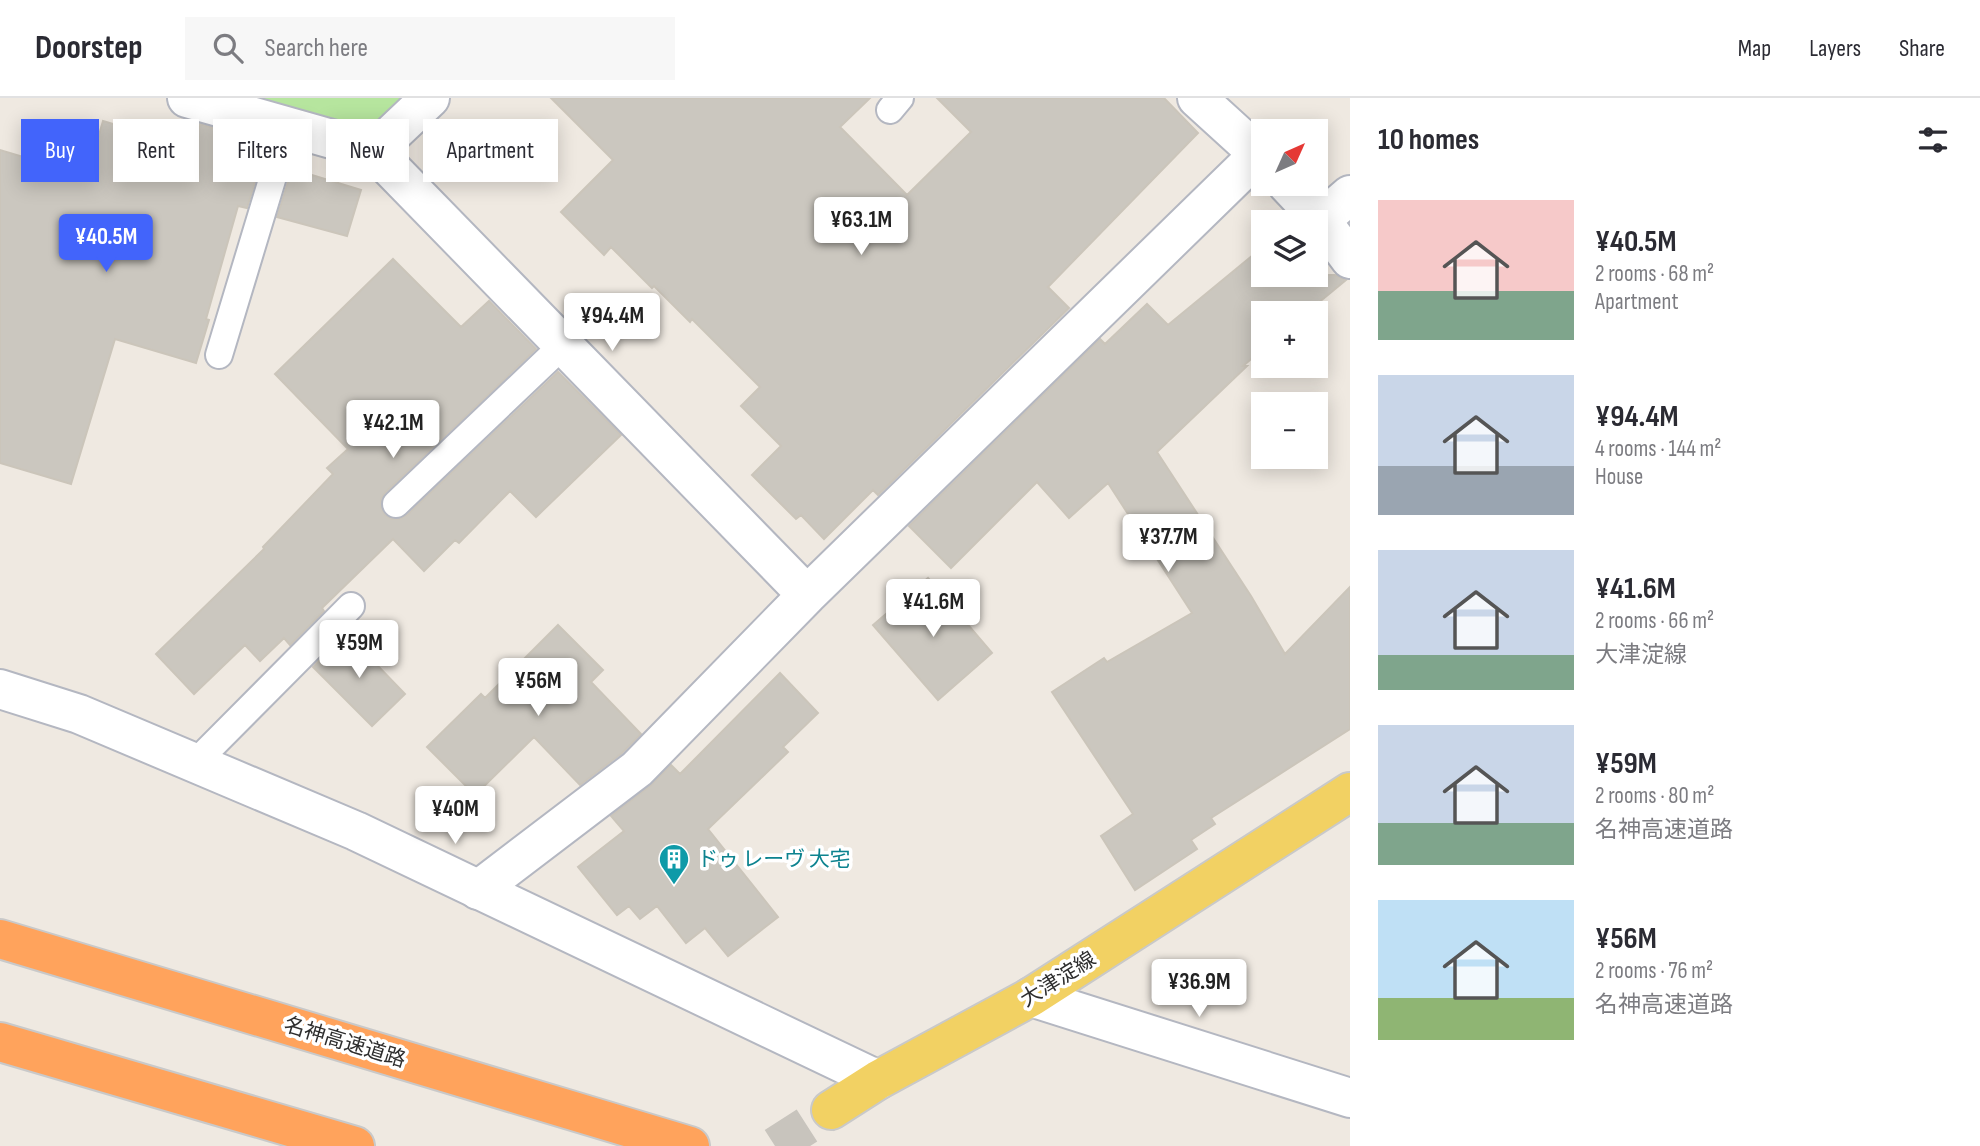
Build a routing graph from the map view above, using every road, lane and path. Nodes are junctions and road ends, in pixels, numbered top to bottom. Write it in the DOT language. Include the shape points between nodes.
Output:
graph roads {
  1 [pos="187,98"];
  2 [pos="429,98"];
  3 [pos="1197,98"];
  4 [pos="260,119"];
  5 [pos="407,119"];
  6 [pos="1251,147"];
  7 [pos="1251,166"];
  8 [pos="271,182"];
  9 [pos="404,182"];
  10 [pos="1350,195"];
  11 [pos="1298,196"];
  12 [pos="1312,210"];
  13 [pos="1328,214"];
  14 [pos="1328,229"];
  15 [pos="1350,259"];
  16 [pos="563,345"];
  17 [pos="219,355"];
  18 [pos="396,504"];
  19 [pos="807,595"];
  20 [pos="351,606"];
  21 [pos="0,689"];
  22 [pos="195,763"];
  23 [pos="1350,792"];
  24 [pos="478,890"];
  25 [pos="0,939"];
  26 [pos="1031,997"];
  27 [pos="0,1042"];
  28 [pos="43,1055"];
  29 [pos="0,1057"];
  30 [pos="878,1080"];
  31 [pos="1350,1098"];
  32 [pos="831,1111"];
  33 [pos="355,1146"];
  34 [pos="690,1146"];
  1 -- 4 [label="street"];
  2 -- 5 [label="street"];
  3 -- 6 [label="street"];
  7 -- 19 [label="street"];
  8 -- 17 [label="lane"];
  9 -- 16 [label="street"];
  10 -- 13 [label="street"];
  11 -- 12 [label="street"];
  14 -- 15 [label="street"];
  16 -- 18 [label="lane"];
  16 -- 19 [label="street"];
  19 -- 24 [label="street" via="637,769"];
  20 -- 22 [label="lane"];
  21 -- 22 [label="street" via="79,714"];
  22 -- 24 [label="street" via="356,831"];
  23 -- 26 [label="main road, 大津淀線"];
  24 -- 30 [label="street"];
  25 -- 34 [label="highway, 名神高速道路"];
  26 -- 30 [label="main road, 大津淀線"];
  26 -- 31 [label="street"];
  27 -- 28 [label="highway"];
  28 -- 29 [label="lane"];
  28 -- 33 [label="highway"];
  30 -- 32 [label="main road, 大津淀線"];
}
